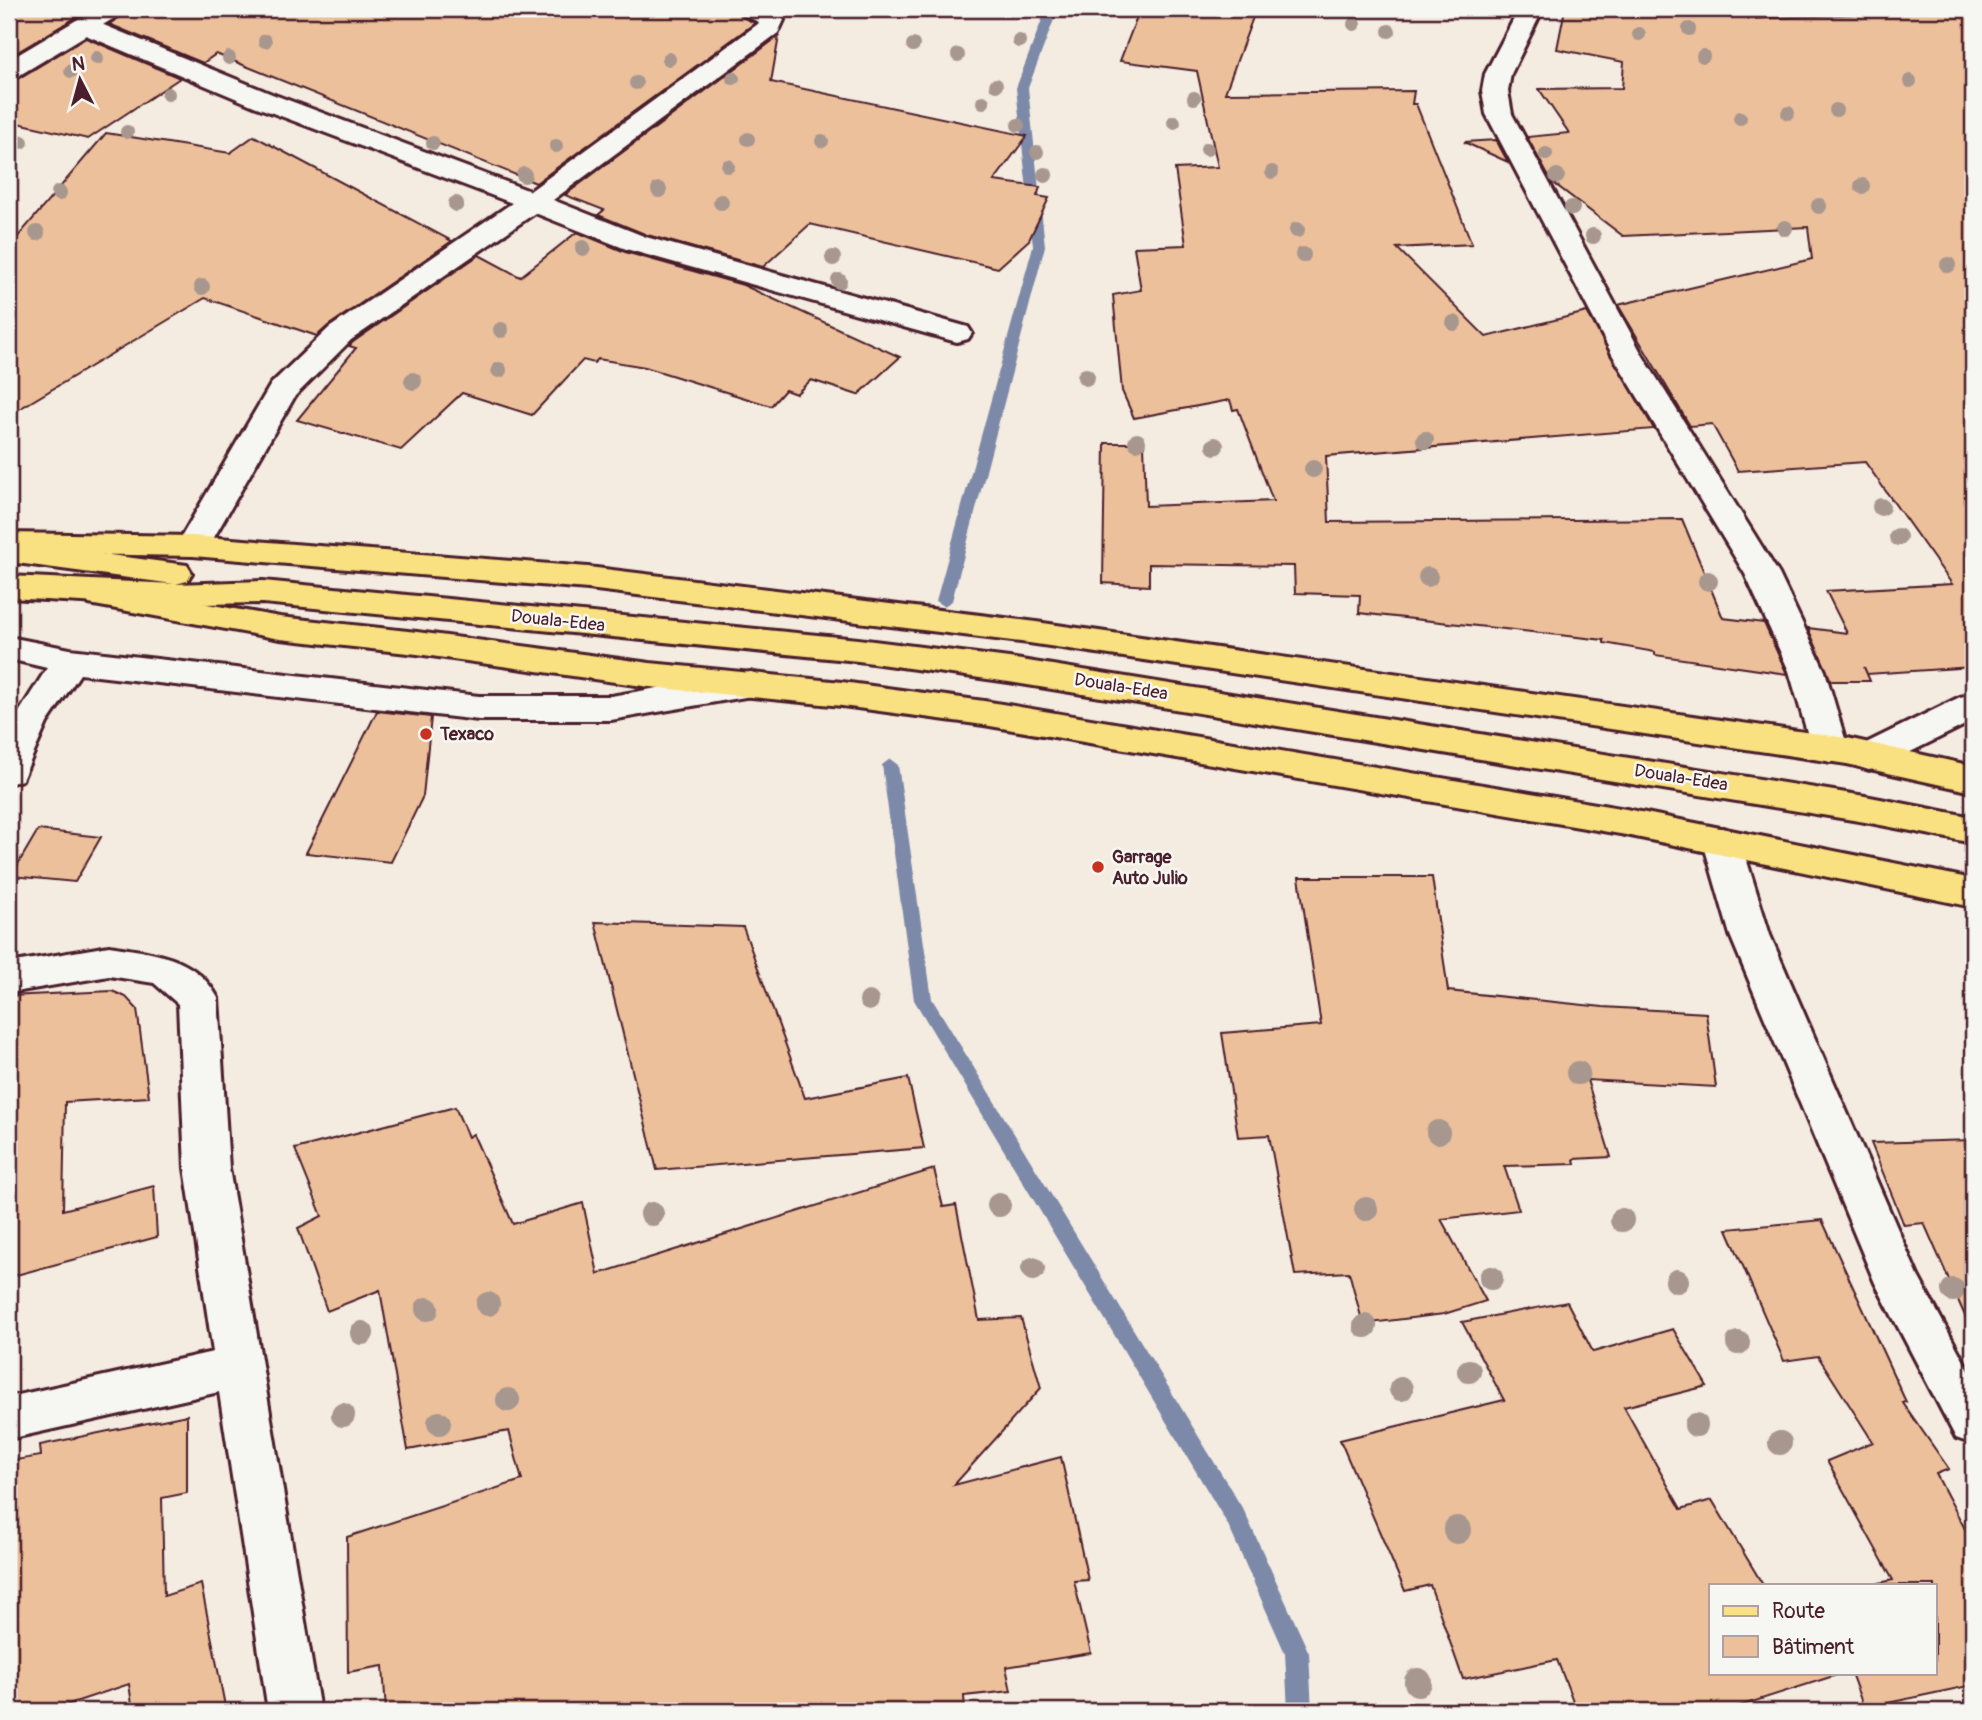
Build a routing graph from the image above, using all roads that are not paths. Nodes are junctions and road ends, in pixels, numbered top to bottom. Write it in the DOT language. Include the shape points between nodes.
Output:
graph roads {
  1 [pos="112,9"];
  2 [pos="750,9"];
  3 [pos="1531,9"];
  4 [pos="85,26"];
  5 [pos="9,71"];
  6 [pos="531,203"];
  7 [pos="957,333"];
  8 [pos="9,543"];
  9 [pos="194,547"];
  10 [pos="9,552"];
  11 [pos="9,587"];
  12 [pos="263,592"];
  13 [pos="92,594"];
  14 [pos="9,607"];
  15 [pos="9,648"];
  16 [pos="70,661"];
  17 [pos="751,684"];
  18 [pos="1973,706"];
  19 [pos="1830,749"];
  20 [pos="1868,757"];
  21 [pos="9,771"];
  22 [pos="1973,779"];
  23 [pos="1973,830"];
  24 [pos="1722,842"];
  25 [pos="1973,893"];
  26 [pos="9,978"];
  27 [pos="239,1367"];
  28 [pos="9,1418"];
  29 [pos="1973,1423"];
  30 [pos="294,1711"];
  1 -- 4 [label="street"];
  2 -- 6 [label="street" via="772,20 769,28"];
  3 -- 19 [label="street" via="1498,74 1499,114 1628,356 1762,574 1807,671"];
  4 -- 5 [label="street"];
  4 -- 6 [label="street"];
  6 -- 7 [label="street" via="636,243"];
  6 -- 9 [label="street" via="340,334 282,391"];
  8 -- 9 [label="main road"];
  9 -- 19 [label="main road" via="588,578 1029,632"];
  10 -- 12 [label="main road, Douala-Edea" via="207,576"];
  11 -- 13 [label="main road, Douala-Edea"];
  12 -- 13 [label="main road, Douala-Edea"];
  12 -- 23 [label="main road, Douala-Edea" via="858,650 1009,670"];
  13 -- 14 [label="main road"];
  13 -- 17 [label="main road" via="280,628"];
  15 -- 16 [label="street"];
  16 -- 17 [label="street" via="479,708 611,708"];
  16 -- 21 [label="street" via="30,720"];
  17 -- 24 [label="main road" via="984,713"];
  18 -- 20 [label="street"];
  19 -- 20 [label="main road"];
  20 -- 22 [label="main road"];
  24 -- 25 [label="main road"];
  24 -- 29 [label="street" via="1750,935 1898,1283"];
  26 -- 27 [label="street" via="109,961 165,970 198,998 207,1168"];
  27 -- 28 [label="street"];
  27 -- 30 [label="street"];
}
